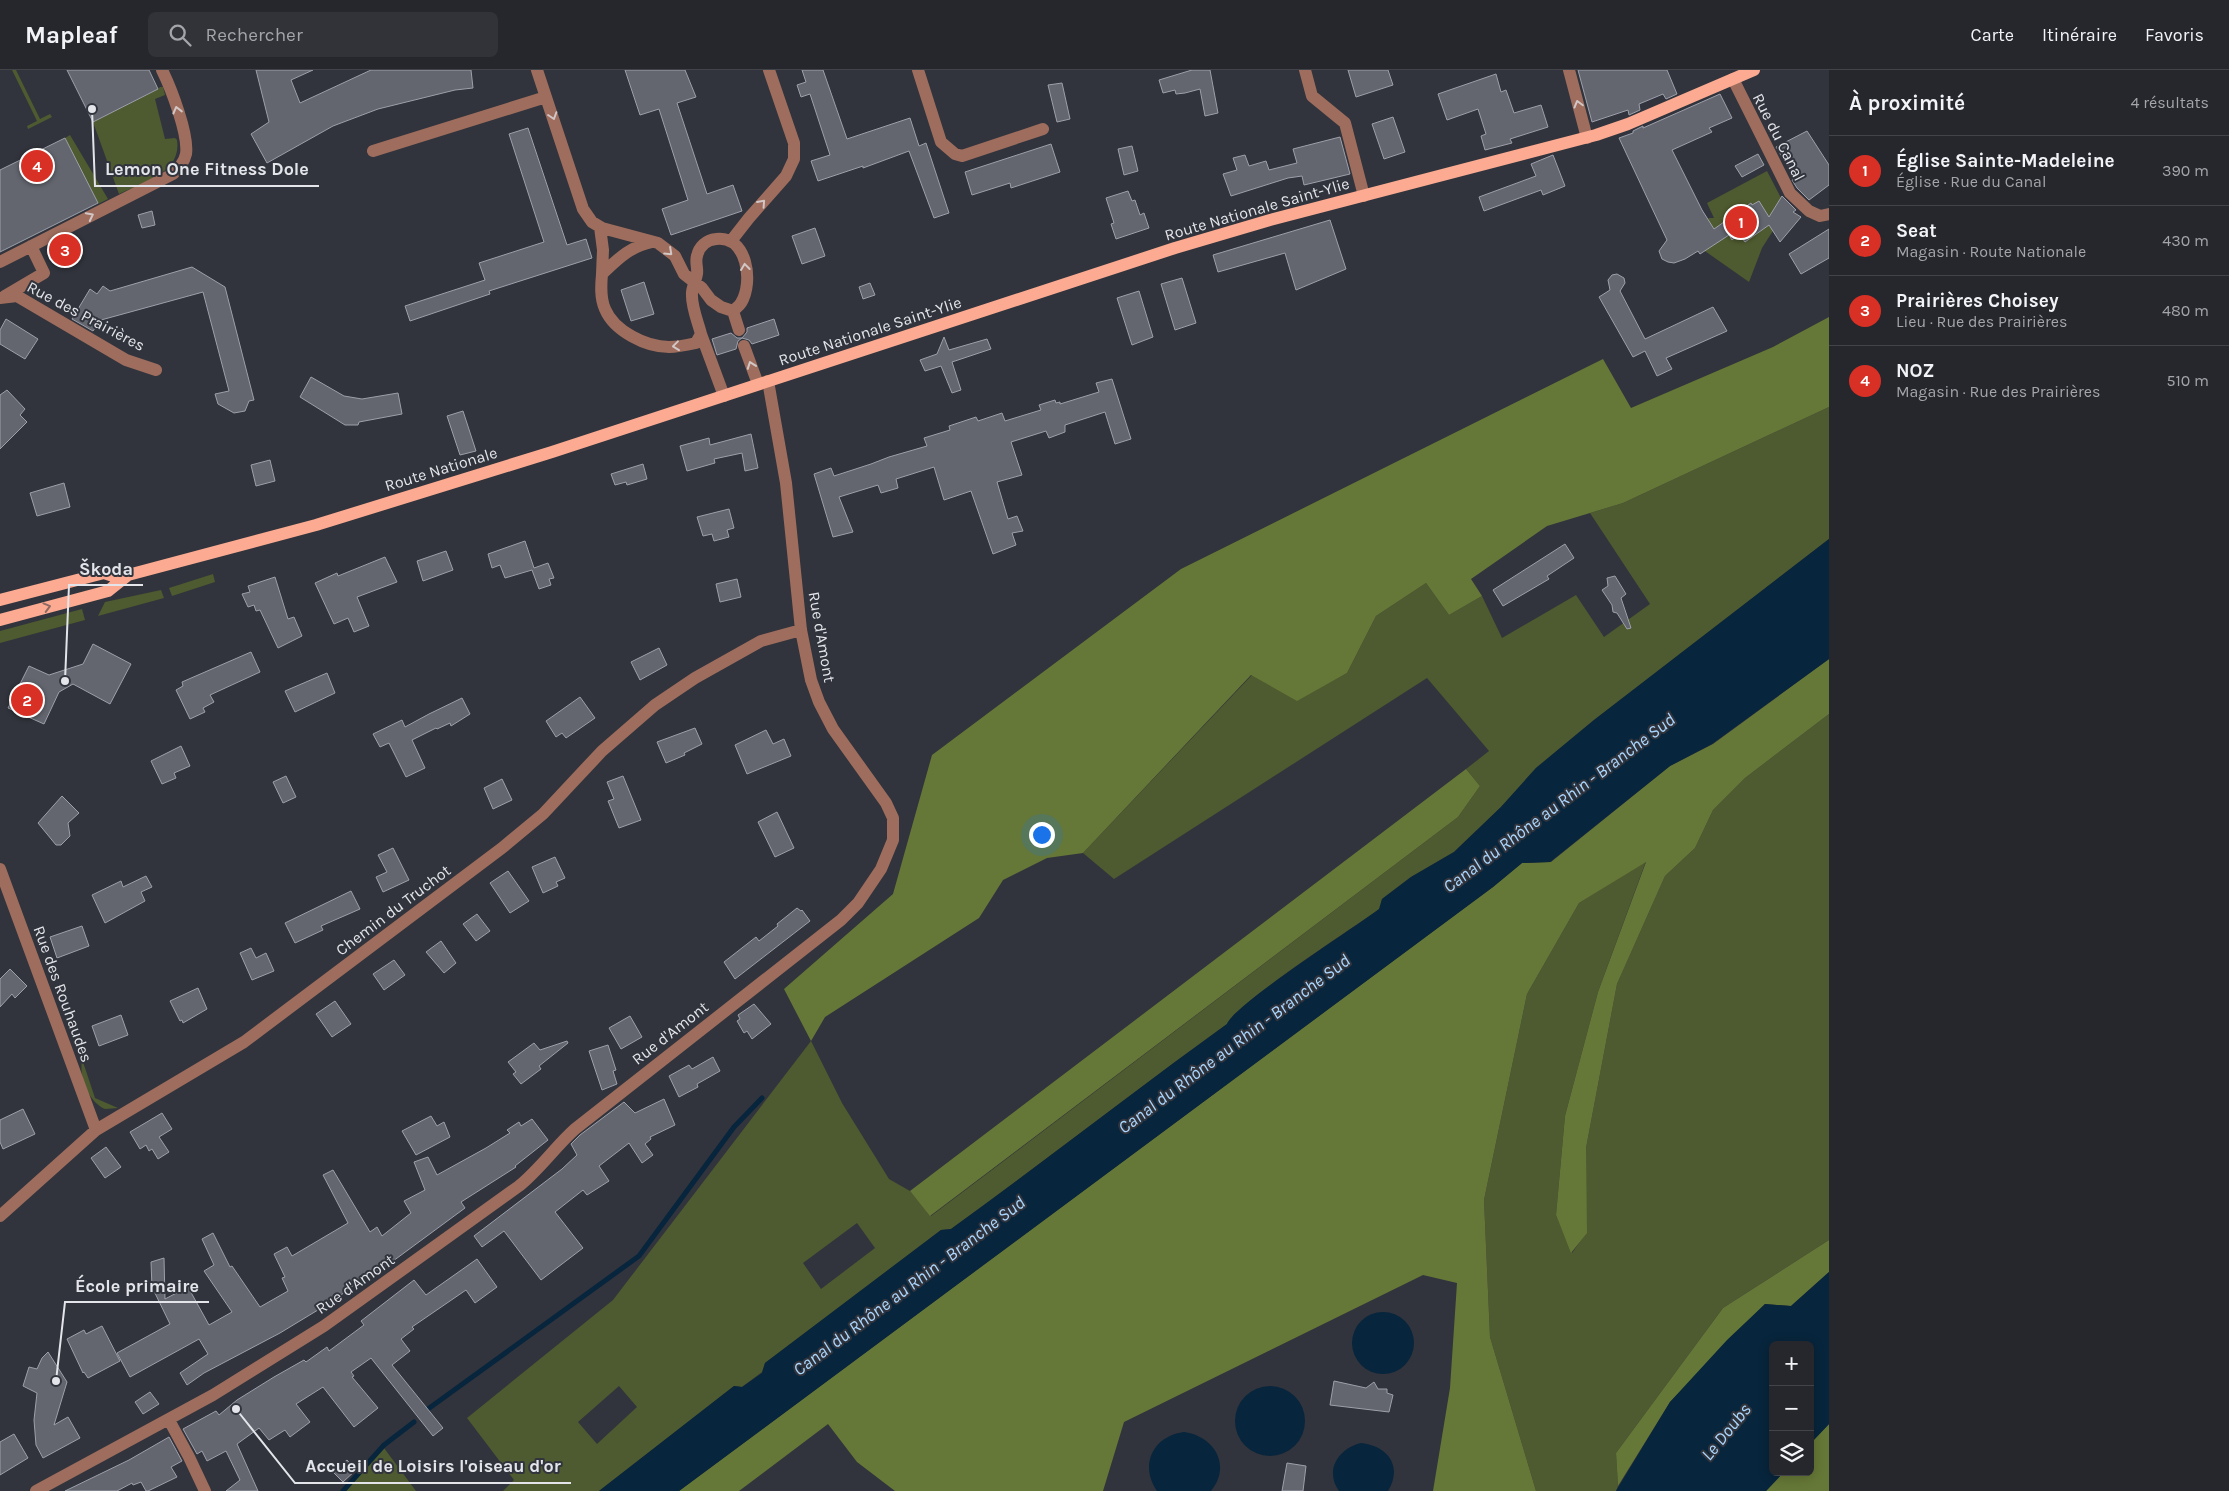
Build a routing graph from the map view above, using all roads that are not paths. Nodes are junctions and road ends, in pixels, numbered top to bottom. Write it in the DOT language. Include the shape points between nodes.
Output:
graph roads {
  1 [pos="162,70"];
  2 [pos="537,70"];
  3 [pos="770,70"];
  4 [pos="918,70"];
  5 [pos="1304,70"];
  6 [pos="1569,70"];
  7 [pos="1754,70"];
  8 [pos="1733,79"];
  9 [pos="546,97"];
  10 [pos="1043,129"];
  11 [pos="1587,138"];
  12 [pos="373,151"];
  13 [pos="1364,196"];
  14 [pos="1829,214"];
  15 [pos="600,227"];
  16 [pos="732,241"];
  17 [pos="652,242"];
  18 [pos="31,246"];
  19 [pos="0,262"];
  20 [pos="602,274"];
  21 [pos="694,282"];
  22 [pos="2,297"];
  23 [pos="733,311"];
  24 [pos="739,330"];
  25 [pos="701,334"];
  26 [pos="744,346"];
  27 [pos="156,370"];
  28 [pos="763,383"];
  29 [pos="724,396"];
  30 [pos="122,579"];
  31 [pos="0,600"];
  32 [pos="0,620"];
  33 [pos="801,630"];
  34 [pos="0,869"];
  35 [pos="96,1130"];
  36 [pos="0,1216"];
  37 [pos="169,1420"];
  38 [pos="36,1491"];
  39 [pos="205,1491"];
  18 -- 1 [label="street, one-way" via="173,174 179,168 186,145 172,91"];
  2 -- 9 [label="street"];
  16 -- 3 [label="street, one-way" via="786,176 794,159 794,143"];
  4 -- 10 [label="street" via="941,142 955,154 962,156"];
  5 -- 13 [label="street" via="1312,96 1345,123"];
  11 -- 6 [label="street, one-way"];
  7 -- 8 [label="main road, Route Nationale Saint-Ylie"];
  8 -- 11 [label="main road, Route Nationale Saint-Ylie"];
  8 -- 14 [label="street, Rue du Canal" via="1790,194 1809,211 1820,216"];
  9 -- 12 [label="street"];
  9 -- 15 [label="street, one-way" via="583,209"];
  11 -- 13 [label="main road, Route Nationale Saint-Ylie"];
  13 -- 28 [label="main road, Route Nationale Saint-Ylie" via="1176,248"];
  15 -- 17 [label="street"];
  15 -- 20 [label="street"];
  16 -- 21 [label="street" via="721,238 704,244 696,258"];
  23 -- 16 [label="street, one-way" via="741,303 747,269 744,257"];
  17 -- 20 [label="street" via="636,246"];
  17 -- 21 [label="street, one-way" via="670,251 684,274"];
  18 -- 19 [label="street"];
  18 -- 22 [label="street" via="44,273"];
  25 -- 20 [label="street, one-way" via="696,343 668,347 651,345 627,334 613,322 605,309 601,292"];
  21 -- 23 [label="street" via="711,300"];
  21 -- 25 [label="street" via="692,294"];
  22 -- 27 [label="street, Rue des Prairières" via="17,296 26,300 126,360"];
  23 -- 24 [label="street"];
  25 -- 29 [label="street"];
  28 -- 26 [label="street, Rue d'Amont, one-way"];
  28 -- 29 [label="main road, Route Nationale"];
  28 -- 33 [label="street, Rue d'Amont" via="786,483"];
  29 -- 30 [label="main road, Route Nationale" via="325,522"];
  30 -- 31 [label="main road, Route Nationale" via="104,573"];
  32 -- 30 [label="main road, Route Nationale, one-way" via="108,591"];
  33 -- 35 [label="street, Chemin du Truchot" via="761,641 654,705 602,751 543,814 502,848 244,1042"];
  33 -- 37 [label="street, Rue d'Amont" via="819,702 833,729 886,803 893,818 888,853 858,903 575,1129 519,1186 324,1326"];
  34 -- 35 [label="street, Rue des Rouhaudes"];
  35 -- 36 [label="street, Chemin du Truchot"];
  37 -- 38 [label="street, Rue d'Amont"];
  37 -- 39 [label="street"];
}
